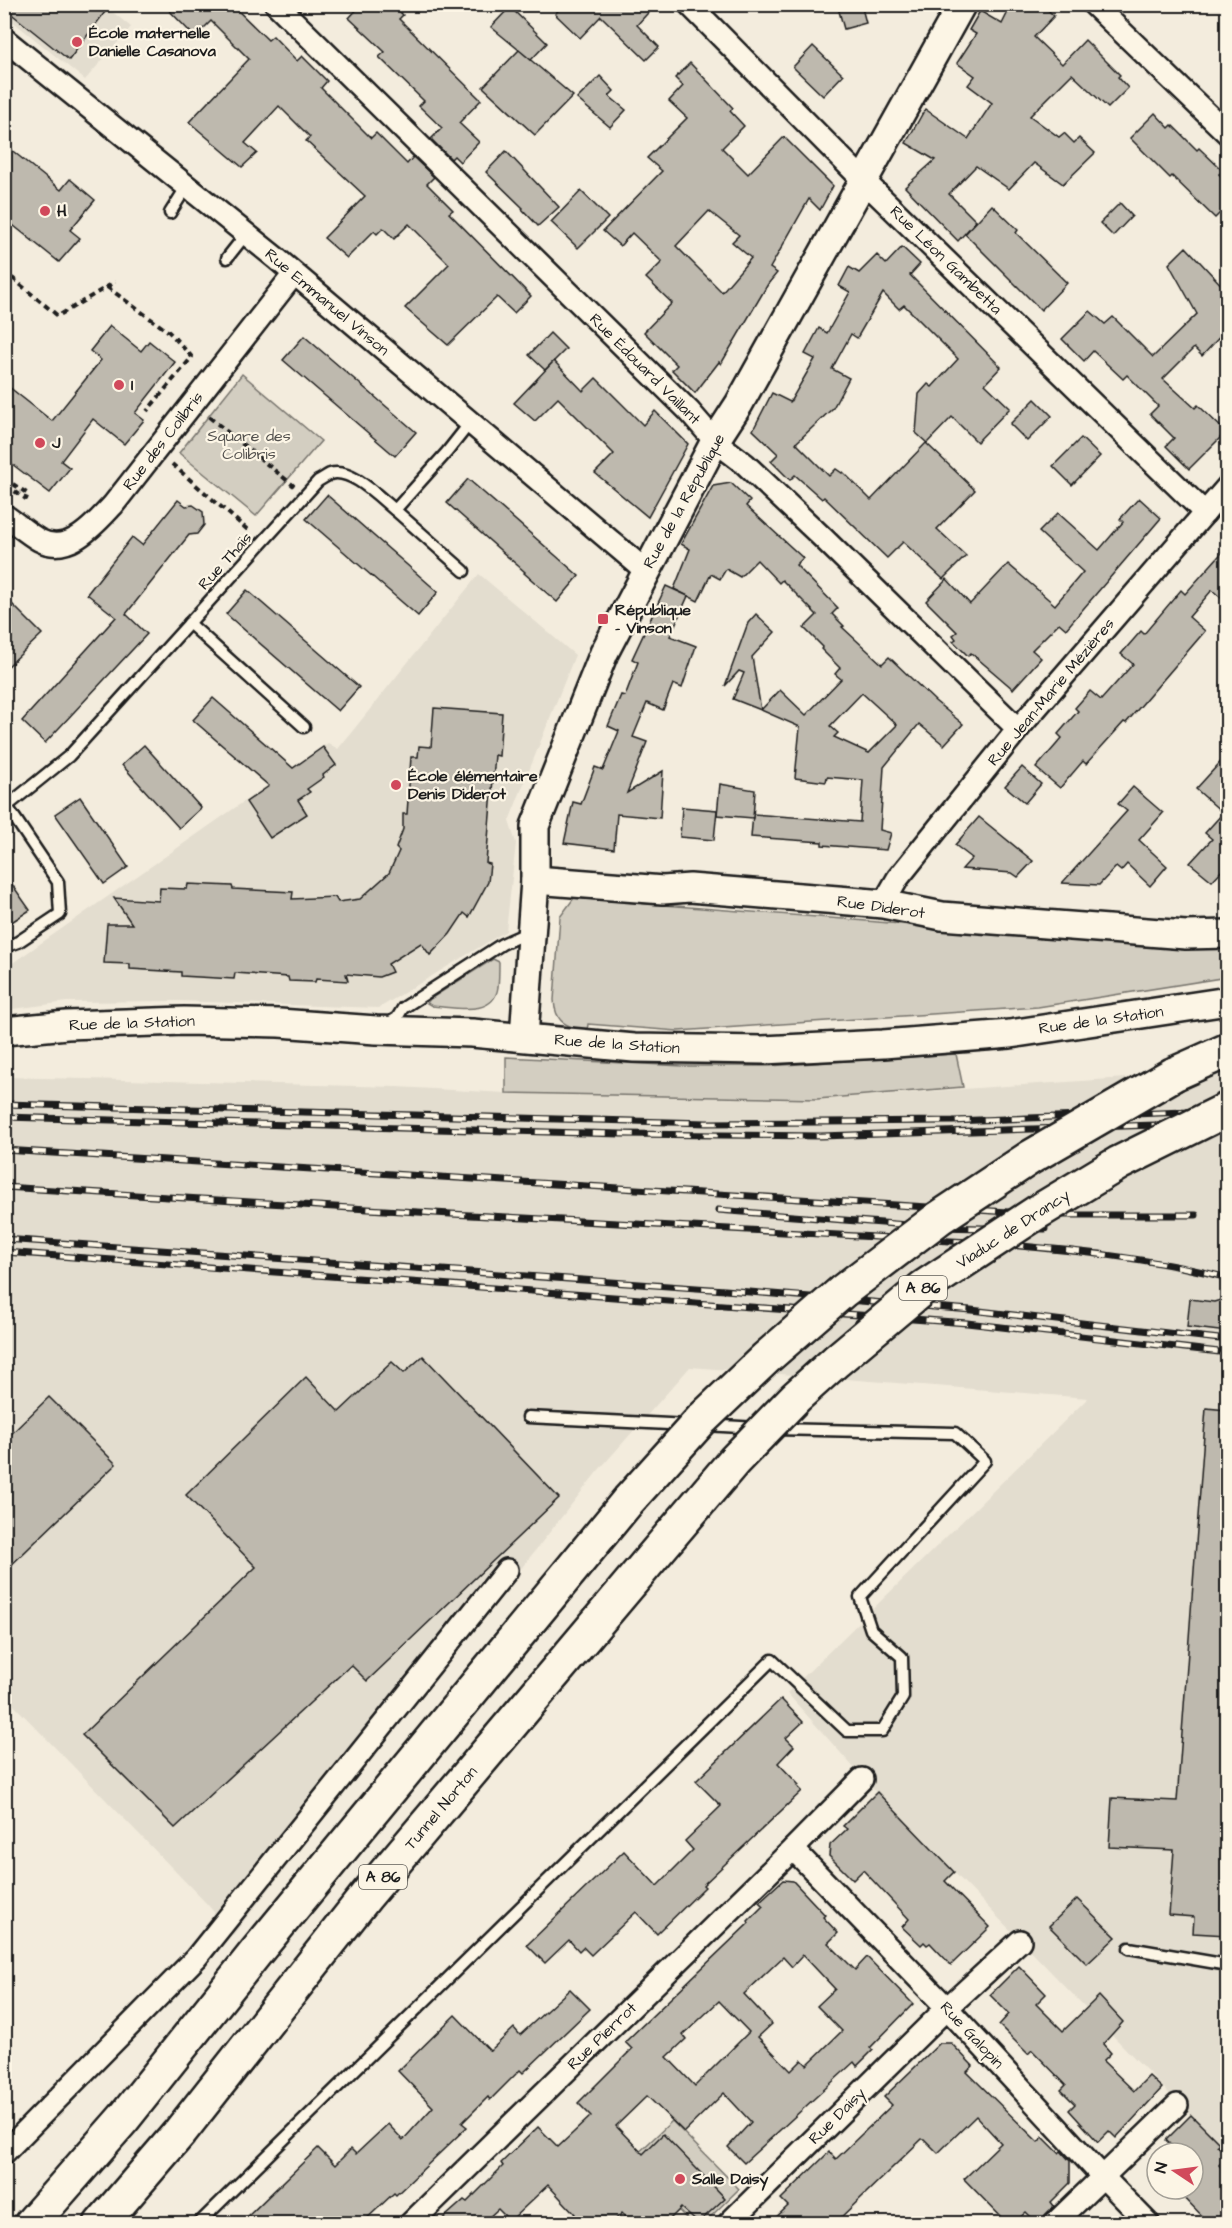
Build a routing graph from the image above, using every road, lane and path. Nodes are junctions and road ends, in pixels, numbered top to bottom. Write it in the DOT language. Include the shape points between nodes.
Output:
graph roads {
  1 [pos="276,4"];
  2 [pos="689,4"];
  3 [pos="962,4"];
  4 [pos="1094,4"];
  5 [pos="4,39"];
  6 [pos="1227,134"];
  7 [pos="864,181"];
  8 [pos="187,186"];
  9 [pos="170,213"];
  10 [pos="246,234"];
  11 [pos="227,258"];
  12 [pos="4,271"];
  13 [pos="294,274"];
  14 [pos="115,282"];
  15 [pos="107,287"];
  16 [pos="193,402"];
  17 [pos="147,411"];
  18 [pos="470,423"];
  19 [pos="716,441"];
  20 [pos="155,449"];
  21 [pos="4,478"];
  22 [pos="4,484"];
  23 [pos="1227,486"];
  24 [pos="304,496"];
  25 [pos="395,510"];
  26 [pos="1205,513"];
  27 [pos="4,515"];
  28 [pos="262,542"];
  29 [pos="464,571"];
  30 [pos="646,571"];
  31 [pos="189,623"];
  32 [pos="304,726"];
  33 [pos="1018,729"];
  34 [pos="6,804"];
  35 [pos="536,879"];
  36 [pos="883,904"];
  37 [pos="532,931"];
  38 [pos="1227,934"];
  39 [pos="4,947"];
  40 [pos="1227,1001"];
  41 [pos="376,1030"];
  42 [pos="4,1031"];
  43 [pos="524,1037"];
  44 [pos="1227,1050"];
  45 [pos="1227,1109"];
  46 [pos="528,1417"];
  47 [pos="671,1535"];
  48 [pos="507,1570"];
  49 [pos="862,1779"];
  50 [pos="794,1849"];
  51 [pos="1020,1941"];
  52 [pos="1129,1948"];
  53 [pos="1227,1965"];
  54 [pos="947,2008"];
  55 [pos="1177,2105"];
  56 [pos="4,2153"];
  57 [pos="1102,2176"];
  58 [pos="31,2223"];
  59 [pos="101,2223"];
  60 [pos="198,2223"];
  61 [pos="410,2223"];
  62 [pos="728,2223"];
  63 [pos="1054,2223"];
  64 [pos="1149,2223"];
  1 -- 19 [label="street, Rue Édouard Vaillant"];
  2 -- 7 [label="street, Rue Léon Gambetta"];
  3 -- 7 [label="street, Rue de la République"];
  4 -- 6 [label="street"];
  5 -- 8 [label="street, Rue Emmanuel Vinson"];
  7 -- 19 [label="street, Rue de la République"];
  7 -- 26 [label="street, Rue Léon Gambetta"];
  8 -- 9 [label="lane"];
  8 -- 10 [label="street, Rue Emmanuel Vinson"];
  10 -- 11 [label="lane"];
  10 -- 13 [label="street, Rue Emmanuel Vinson"];
  12 -- 15 [label="path" via="58,316"];
  13 -- 16 [label="street, Rue des Colibris"];
  13 -- 18 [label="street, Rue Emmanuel Vinson"];
  14 -- 15 [label="path"];
  15 -- 17 [label="path" via="170,330 192,357"];
  16 -- 20 [label="street, Rue des Colibris"];
  16 -- 24 [label="path"];
  18 -- 25 [label="lane"];
  18 -- 30 [label="street, Rue Emmanuel Vinson"];
  19 -- 30 [label="street, Rue de la République"];
  19 -- 33 [label="street, Rue Édouard Vaillant" via="822,537"];
  20 -- 27 [label="street, Rue des Colibris" via="113,505 72,541 40,541"];
  20 -- 28 [label="path"];
  21 -- 22 [label="path" via="28,494 26,499"];
  23 -- 26 [label="street, Rue Jean-Marie Mézières"];
  24 -- 25 [label="lane, Rue Thaïs" via="332,473 346,474"];
  24 -- 28 [label="lane, Rue Thaïs"];
  25 -- 29 [label="lane, Rue Thaïs"];
  26 -- 33 [label="street, Rue Jean-Marie Mézières"];
  28 -- 31 [label="lane, Rue Thaïs"];
  30 -- 35 [label="street, Rue de la République" via="604,653 535,826"];
  31 -- 32 [label="lane"];
  31 -- 34 [label="lane, Rue Thaïs" via="69,756"];
  33 -- 36 [label="street, Rue Jean-Marie Mézières" via="898,878"];
  34 -- 39 [label="lane" via="58,882 60,914"];
  35 -- 36 [label="street, Rue Diderot"];
  35 -- 37 [label="street, Rue de la République"];
  36 -- 38 [label="street, Rue Diderot" via="942,916 1186,935"];
  37 -- 41 [label="lane" via="502,944"];
  37 -- 43 [label="street, Rue de la République"];
  40 -- 43 [label="street, Rue de la Station" via="1010,1034 883,1044 762,1050 634,1048"];
  41 -- 42 [label="street, Rue de la Station" via="184,1021"];
  41 -- 43 [label="street, Rue de la Station"];
  44 -- 58 [label="highway, A 86, bridge" via="1173,1074 1030,1157 939,1218 843,1291 702,1419 628,1501 124,2118"];
  45 -- 47 [label="highway, Viaduc de Drancy / A 86, bridge" via="1119,1163 924,1287 796,1397"];
  46 -- 60 [label="lane" via="955,1433 985,1461 860,1597 871,1630 902,1656 903,1697 882,1731 847,1731 772,1660"];
  47 -- 59 [label="highway, Tunnel Norton / A 86" via="366,1896 180,2132"];
  48 -- 56 [label="street" via="196,1958"];
  49 -- 50 [label="street, Rue Pierrot"];
  50 -- 54 [label="street, Rue Galopin"];
  50 -- 61 [label="street, Rue Pierrot"];
  51 -- 54 [label="street, Rue Daisy"];
  52 -- 53 [label="lane"];
  54 -- 57 [label="street, Rue Galopin"];
  54 -- 62 [label="street, Rue Daisy"];
  55 -- 57 [label="street"];
  57 -- 63 [label="street"];
  57 -- 64 [label="street, Rue Galopin"];
}
